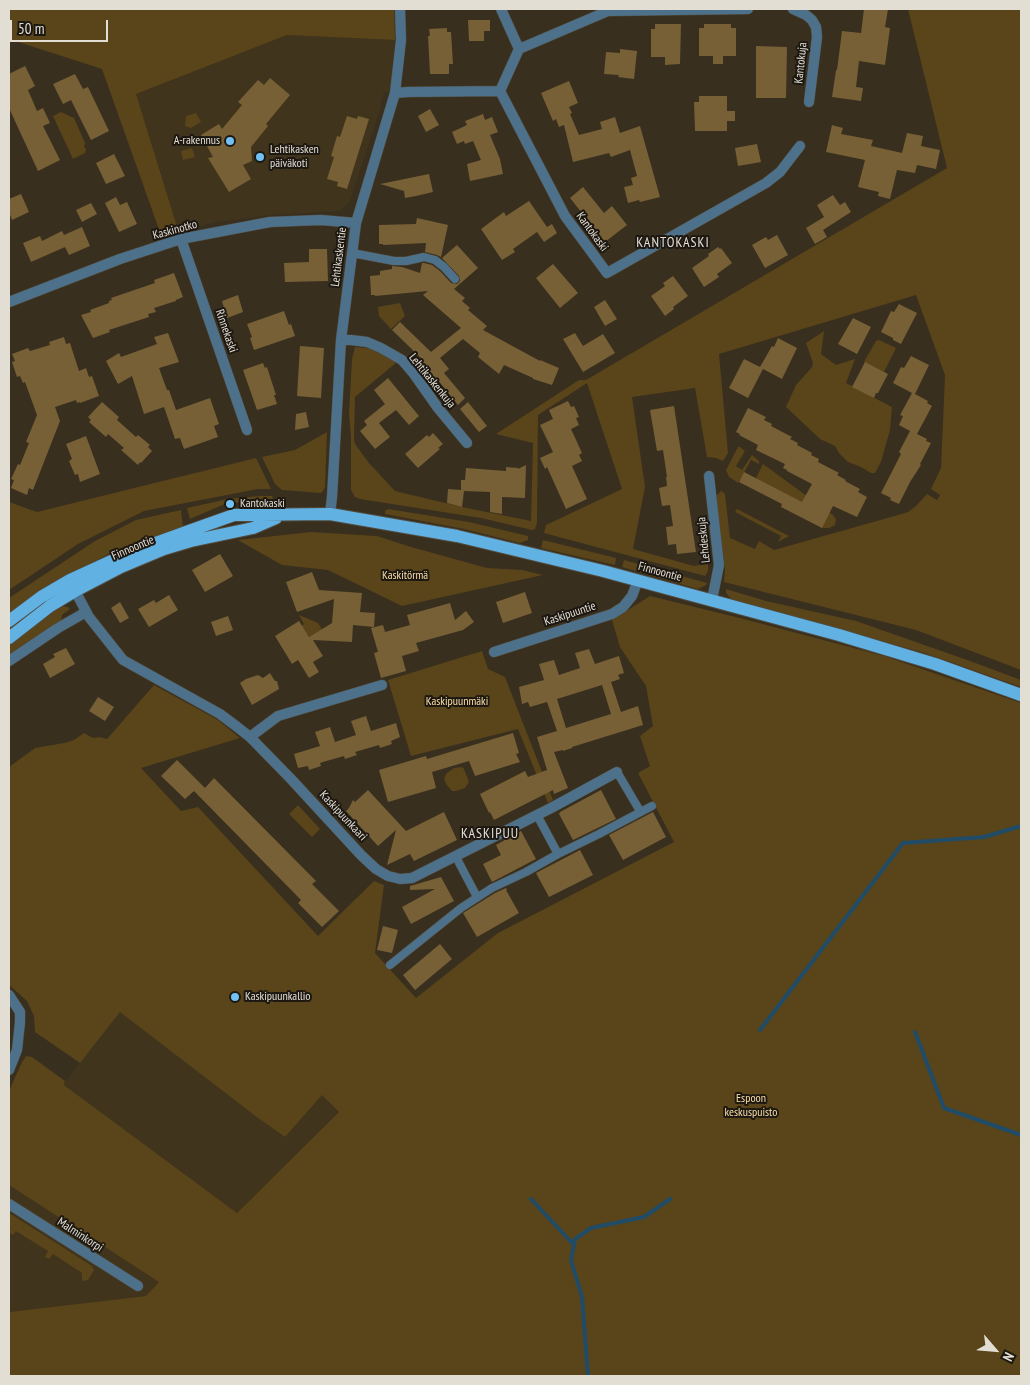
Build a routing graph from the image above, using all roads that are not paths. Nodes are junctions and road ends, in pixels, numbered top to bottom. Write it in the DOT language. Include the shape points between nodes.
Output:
graph roads {
  1 [pos="400,9"];
  2 [pos="501,9"];
  3 [pos="748,9"];
  4 [pos="794,9"];
  5 [pos="519,49"];
  6 [pos="500,90"];
  7 [pos="395,94"];
  8 [pos="810,102"];
  9 [pos="800,146"];
  10 [pos="356,222"];
  11 [pos="181,239"];
  12 [pos="352,253"];
  13 [pos="455,279"];
  14 [pos="9,302"];
  15 [pos="341,340"];
  16 [pos="246,430"];
  17 [pos="467,443"];
  18 [pos="709,476"];
  19 [pos="330,514"];
  20 [pos="638,580"];
  21 [pos="72,585"];
  22 [pos="712,600"];
  23 [pos="86,612"];
  24 [pos="9,621"];
  25 [pos="9,638"];
  26 [pos="494,652"];
  27 [pos="9,661"];
  28 [pos="382,685"];
  29 [pos="1021,695"];
  30 [pos="250,737"];
  31 [pos="617,772"];
  32 [pos="652,806"];
  33 [pos="640,811"];
  34 [pos="537,815"];
  35 [pos="558,854"];
  36 [pos="456,857"];
  37 [pos="478,897"];
  38 [pos="390,964"];
  39 [pos="9,995"];
  40 [pos="9,1070"];
  41 [pos="9,1204"];
  42 [pos="138,1286"];
  1 -- 7 [label="street, Lehtikaskentie" via="401,40"];
  2 -- 5 [label="street"];
  3 -- 5 [label="street" via="608,12"];
  4 -- 8 [label="street, Kantokuja" via="806,15 816,27"];
  5 -- 6 [label="street"];
  6 -- 7 [label="street"];
  6 -- 9 [label="street, Kantokaski" via="564,216 607,273 766,183 780,172"];
  7 -- 10 [label="street, Lehtikaskentie"];
  10 -- 11 [label="street, Kaskinotko" via="270,222"];
  10 -- 12 [label="street, Lehtikaskentie"];
  11 -- 14 [label="street, Kaskinotko"];
  11 -- 16 [label="street, Rinnekaski"];
  12 -- 13 [label="lane" via="406,261 430,258"];
  12 -- 15 [label="street, Lehtikaskentie"];
  15 -- 17 [label="street, Lehtikaskenkuja" via="367,342 402,360"];
  15 -- 19 [label="street, Lehtikaskentie"];
  18 -- 22 [label="street, Lehdeskuja" via="719,565"];
  19 -- 20 [label="main road, Finnoontie" via="457,536"];
  19 -- 21 [label="main road, Finnoontie" via="234,515 131,552"];
  20 -- 22 [label="main road, Finnoontie"];
  20 -- 26 [label="street, Kaskipuuntie" via="632,596 612,614"];
  21 -- 23 [label="street, Kaskipuunkaari"];
  21 -- 24 [label="main road, Finnoontie" via="41,597"];
  21 -- 25 [label="main road, Finnoontie"];
  22 -- 29 [label="main road, Finnoontie" via="936,664"];
  23 -- 27 [label="street"];
  23 -- 30 [label="street, Kaskipuunkaari" via="123,660 220,714"];
  28 -- 30 [label="street" via="278,716"];
  30 -- 36 [label="street, Kaskipuunkaari" via="376,869 388,876 412,878"];
  31 -- 33 [label="lane"];
  31 -- 34 [label="street, Kaskipuunkaari"];
  32 -- 33 [label="lane"];
  33 -- 35 [label="lane"];
  34 -- 35 [label="lane"];
  34 -- 36 [label="street, Kaskipuunkaari"];
  35 -- 37 [label="lane"];
  36 -- 37 [label="lane"];
  37 -- 38 [label="lane"];
  39 -- 40 [label="street" via="20,1012 17,1050"];
  41 -- 42 [label="street, Malminkorpi"];
}
